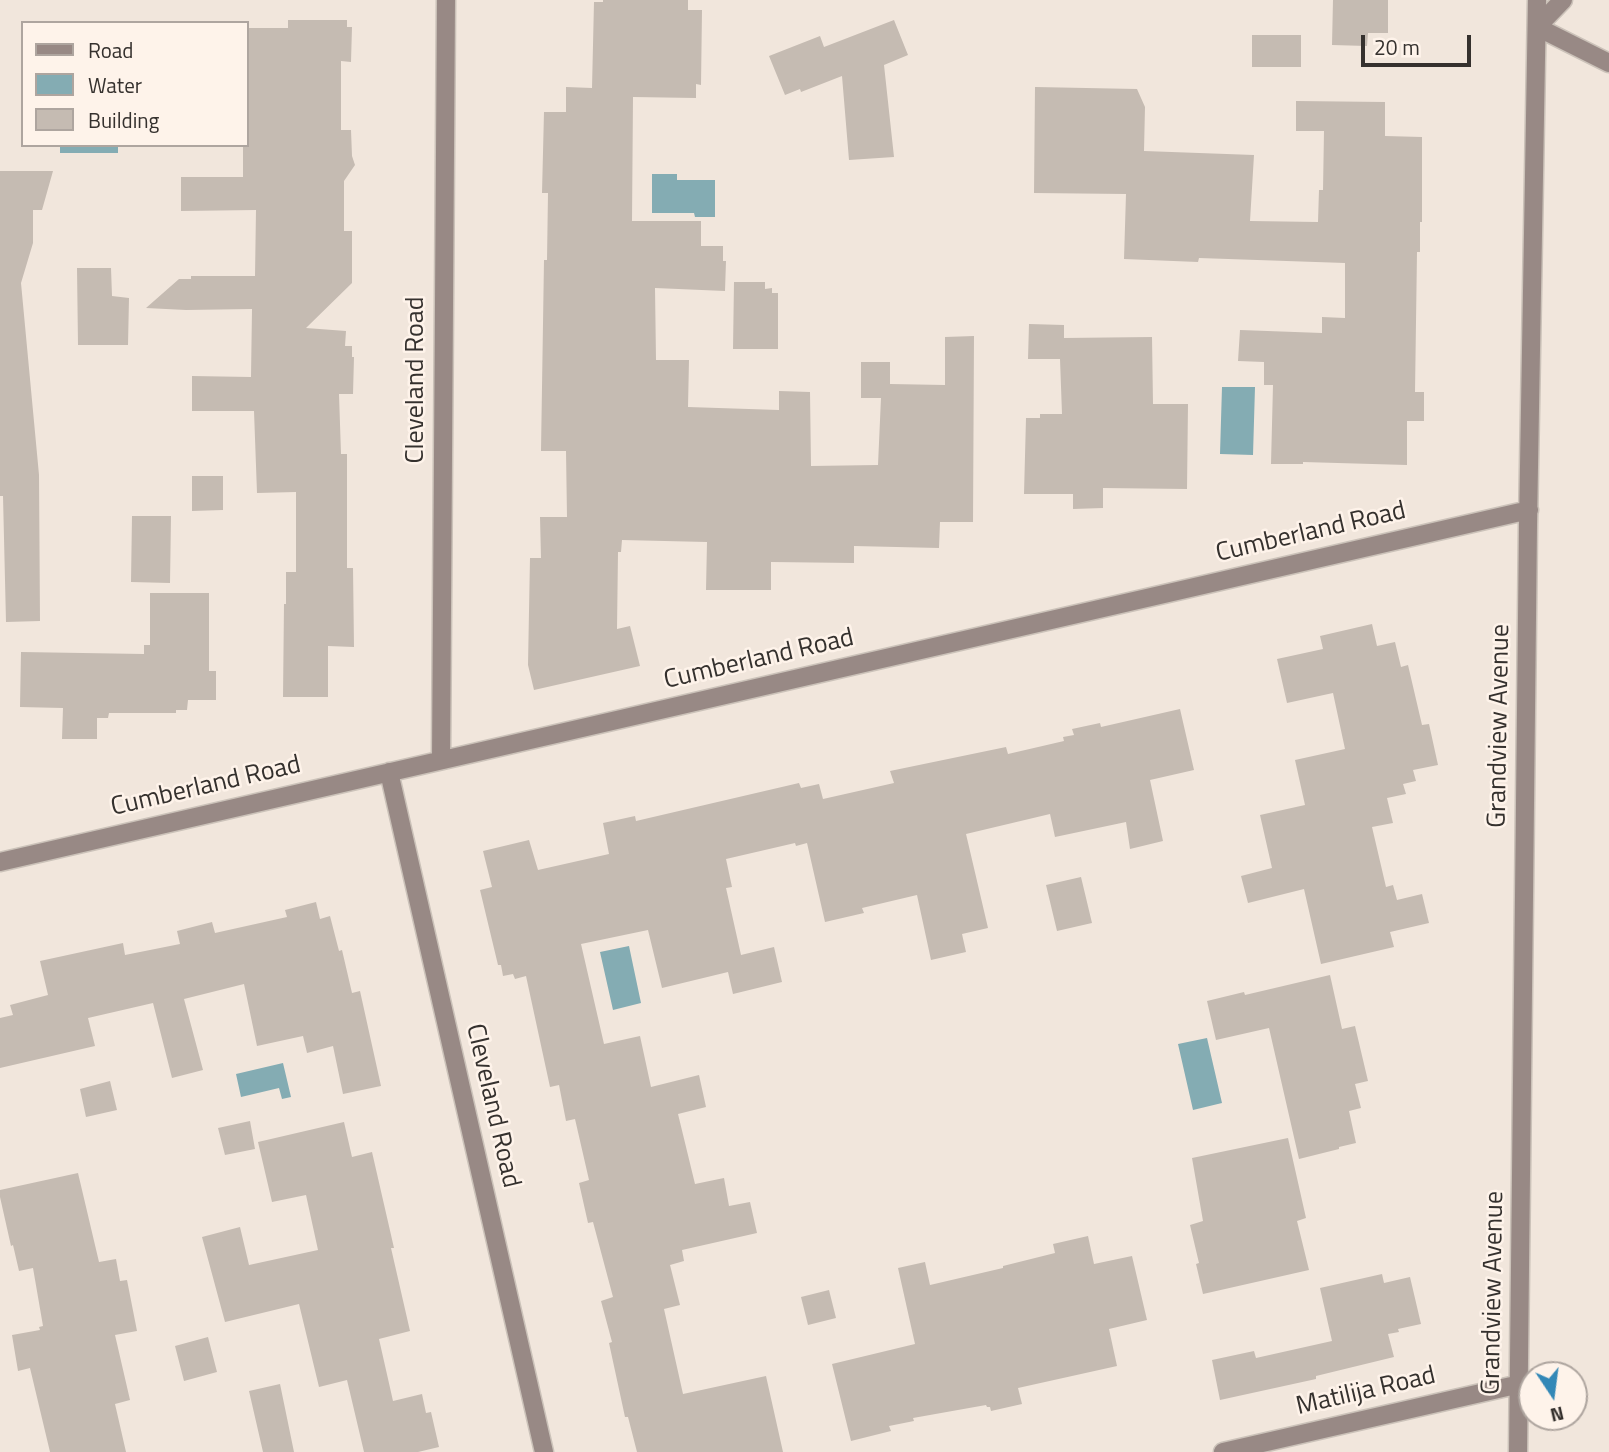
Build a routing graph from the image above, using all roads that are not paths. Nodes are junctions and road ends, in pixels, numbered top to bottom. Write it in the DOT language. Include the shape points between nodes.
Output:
graph roads {
  1 [pos="446,0"];
  2 [pos="1537,0"];
  3 [pos="1563,0"];
  4 [pos="1537,27"];
  5 [pos="1609,63"];
  6 [pos="1529,510"];
  7 [pos="441,760"];
  8 [pos="389,772"];
  9 [pos="0,862"];
  10 [pos="1520,1361"];
  11 [pos="1518,1384"];
  12 [pos="1519,1431"];
  13 [pos="544,1452"];
  14 [pos="1223,1452"];
  15 [pos="1518,1452"];
  1 -- 7 [label="street, Cleveland Road"];
  2 -- 4 [label="street, Grandview Avenue"];
  3 -- 4 [label="street"];
  4 -- 5 [label="street"];
  4 -- 6 [label="street, Grandview Avenue"];
  6 -- 7 [label="street, Cumberland Road"];
  6 -- 10 [label="street, Grandview Avenue"];
  7 -- 8 [label="street, Cumberland Road"];
  8 -- 9 [label="street, Cumberland Road"];
  8 -- 13 [label="street, Cleveland Road"];
  11 -- 14 [label="street, Matilija Road"];
  12 -- 15 [label="street, Grandview Avenue"];
}
